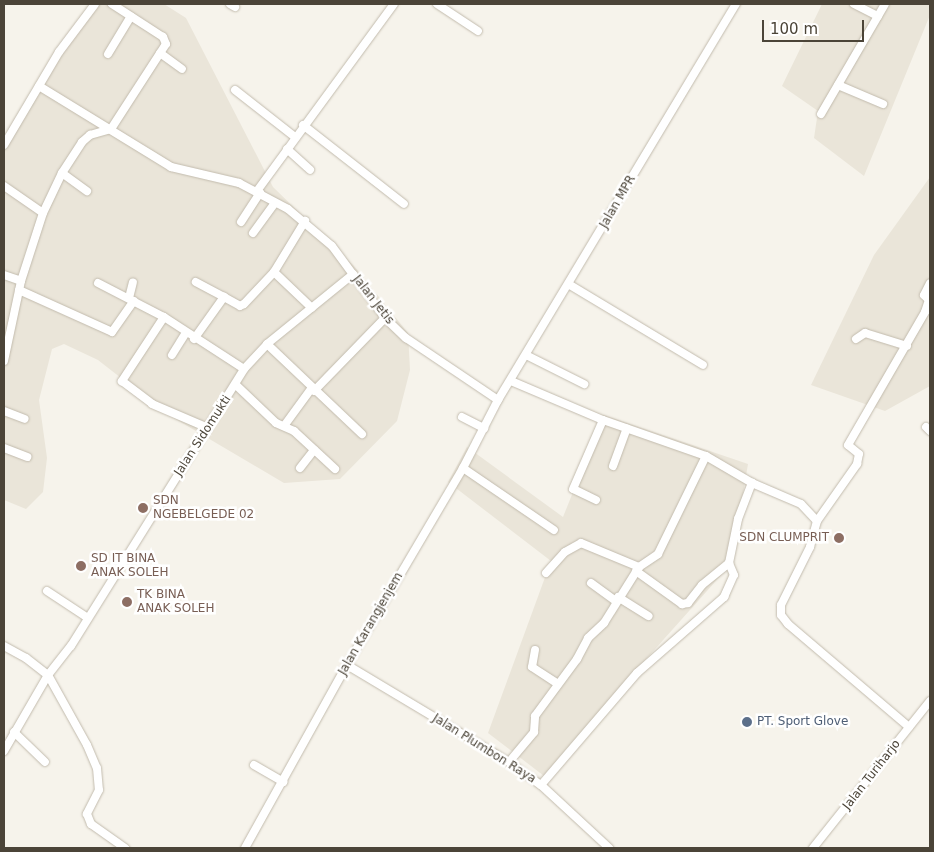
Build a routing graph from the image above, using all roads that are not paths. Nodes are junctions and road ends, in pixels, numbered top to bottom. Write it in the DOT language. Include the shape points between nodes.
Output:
graph roads {
  1 [pos="95,4"];
  2 [pos="112,4"];
  3 [pos="437,4"];
  4 [pos="736,4"];
  5 [pos="854,4"];
  6 [pos="885,4"];
  7 [pos="389,5"];
  8 [pos="131,16"];
  9 [pos="878,16"];
  10 [pos="478,31"];
  11 [pos="160,53"];
  12 [pos="108,54"];
  13 [pos="182,69"];
  14 [pos="838,85"];
  15 [pos="39,86"];
  16 [pos="235,90"];
  17 [pos="883,104"];
  18 [pos="821,114"];
  19 [pos="303,125"];
  20 [pos="111,129"];
  21 [pos="295,137"];
  22 [pos="4,144"];
  23 [pos="287,149"];
  24 [pos="310,170"];
  25 [pos="62,173"];
  26 [pos="4,186"];
  27 [pos="87,191"];
  28 [pos="258,192"];
  29 [pos="275,203"];
  30 [pos="404,204"];
  31 [pos="43,213"];
  32 [pos="305,221"];
  33 [pos="241,222"];
  34 [pos="253,233"];
  35 [pos="274,272"];
  36 [pos="353,274"];
  37 [pos="4,275"];
  38 [pos="133,282"];
  39 [pos="196,282"];
  40 [pos="98,283"];
  41 [pos="930,283"];
  42 [pos="20,285"];
  43 [pos="570,285"];
  44 [pos="224,297"];
  45 [pos="131,300"];
  46 [pos="312,308"];
  47 [pos="164,317"];
  48 [pos="385,318"];
  49 [pos="186,333"];
  50 [pos="194,339"];
  51 [pos="856,339"];
  52 [pos="267,344"];
  53 [pos="907,346"];
  54 [pos="172,355"];
  55 [pos="528,356"];
  56 [pos="4,360"];
  57 [pos="702,364"];
  58 [pos="244,369"];
  59 [pos="511,381"];
  60 [pos="584,384"];
  61 [pos="236,385"];
  62 [pos="313,390"];
  63 [pos="498,400"];
  64 [pos="4,411"];
  65 [pos="462,417"];
  66 [pos="25,419"];
  67 [pos="603,420"];
  68 [pos="284,426"];
  69 [pos="208,428"];
  70 [pos="484,428"];
  71 [pos="627,428"];
  72 [pos="362,434"];
  73 [pos="4,448"];
  74 [pos="314,450"];
  75 [pos="26,456"];
  76 [pos="706,456"];
  77 [pos="613,466"];
  78 [pos="300,468"];
  79 [pos="463,468"];
  80 [pos="335,469"];
  81 [pos="752,483"];
  82 [pos="596,500"];
  83 [pos="817,521"];
  84 [pos="554,530"];
  85 [pos="730,563"];
  86 [pos="638,569"];
  87 [pos="546,573"];
  88 [pos="591,583"];
  89 [pos="47,591"];
  90 [pos="617,599"];
  91 [pos="648,616"];
  92 [pos="88,618"];
  93 [pos="4,646"];
  94 [pos="535,650"];
  95 [pos="347,665"];
  96 [pos="48,675"];
  97 [pos="557,683"];
  98 [pos="930,701"];
  99 [pos="909,727"];
  100 [pos="14,732"];
  101 [pos="4,752"];
  102 [pos="45,762"];
  103 [pos="509,762"];
  104 [pos="254,765"];
  105 [pos="283,782"];
  106 [pos="541,785"];
  107 [pos="125,848"];
  108 [pos="245,848"];
  109 [pos="607,848"];
  110 [pos="813,848"];
  1 -- 15 [label="street"];
  2 -- 8 [label="street"];
  3 -- 10 [label="street"];
  4 -- 43 [label="street, Jalan MPR"];
  5 -- 9 [label="street"];
  6 -- 9 [label="street"];
  7 -- 19 [label="street"];
  8 -- 11 [label="street" via="166,40"];
  8 -- 12 [label="street"];
  9 -- 14 [label="street"];
  11 -- 13 [label="street"];
  11 -- 20 [label="street"];
  14 -- 17 [label="street"];
  14 -- 18 [label="street"];
  15 -- 20 [label="street"];
  15 -- 22 [label="street"];
  16 -- 21 [label="street"];
  19 -- 21 [label="street"];
  19 -- 30 [label="street"];
  20 -- 25 [label="street" via="90,135 82,142"];
  20 -- 28 [label="street, Jalan Jetis" via="182,171 214,174"];
  21 -- 23 [label="street"];
  23 -- 24 [label="street"];
  23 -- 28 [label="street"];
  25 -- 27 [label="street"];
  25 -- 31 [label="street"];
  26 -- 31 [label="street"];
  28 -- 29 [label="street, Jalan Jetis"];
  28 -- 33 [label="street"];
  29 -- 32 [label="street, Jalan Jetis"];
  29 -- 34 [label="street"];
  31 -- 42 [label="street"];
  32 -- 35 [label="street"];
  32 -- 36 [label="street, Jalan Jetis" via="332,246"];
  35 -- 44 [label="street" via="243,306"];
  35 -- 46 [label="street"];
  36 -- 46 [label="street, Jalan Sidomukti"];
  36 -- 48 [label="street, Jalan Jetis"];
  37 -- 42 [label="street"];
  38 -- 45 [label="street"];
  39 -- 44 [label="street"];
  40 -- 45 [label="street"];
  41 -- 53 [label="street" via="924,295 929,304"];
  42 -- 45 [label="street" via="112,332"];
  42 -- 56 [label="street"];
  43 -- 55 [label="street, Jalan MPR"];
  43 -- 57 [label="street"];
  44 -- 50 [label="street"];
  45 -- 47 [label="street"];
  46 -- 52 [label="street, Jalan Sidomukti"];
  47 -- 49 [label="street"];
  47 -- 69 [label="street" via="122,381 152,404"];
  48 -- 62 [label="street"];
  48 -- 63 [label="street, Jalan Jetis" via="430,358"];
  49 -- 50 [label="street"];
  49 -- 54 [label="street"];
  50 -- 58 [label="street"];
  51 -- 53 [label="street" via="865,333"];
  52 -- 58 [label="street, Jalan Sidomukti"];
  52 -- 62 [label="street"];
  53 -- 83 [label="street" via="850,440 848,445 859,454 857,464"];
  55 -- 59 [label="street, Jalan MPR"];
  55 -- 60 [label="street"];
  58 -- 61 [label="street, Jalan Sidomukti"];
  59 -- 63 [label="street, Jalan MPR"];
  59 -- 67 [label="street"];
  61 -- 68 [label="street"];
  61 -- 69 [label="street, Jalan Sidomukti"];
  62 -- 68 [label="street"];
  62 -- 72 [label="street"];
  63 -- 70 [label="street, Jalan Karangjenjem"];
  64 -- 66 [label="street"];
  65 -- 70 [label="street"];
  67 -- 71 [label="street"];
  67 -- 82 [label="street" via="573,489"];
  68 -- 74 [label="street"];
  69 -- 92 [label="street, Jalan Sidomukti"];
  70 -- 79 [label="street, Jalan Karangjenjem"];
  71 -- 76 [label="street"];
  71 -- 77 [label="street"];
  73 -- 75 [label="street"];
  74 -- 78 [label="street"];
  74 -- 80 [label="street"];
  76 -- 81 [label="street"];
  76 -- 86 [label="street" via="658,554"];
  79 -- 84 [label="street"];
  79 -- 95 [label="street, Jalan Karangjenjem"];
  81 -- 83 [label="street" via="801,504"];
  81 -- 85 [label="street" via="738,519"];
  83 -- 99 [label="street" via="810,547 781,605 783,619"];
  85 -- 86 [label="street" via="711,576 684,605"];
  85 -- 106 [label="street" via="734,575 724,597 637,673"];
  86 -- 87 [label="street" via="581,543 565,552"];
  86 -- 90 [label="street"];
  88 -- 90 [label="street"];
  89 -- 92 [label="street"];
  90 -- 91 [label="street"];
  90 -- 97 [label="street" via="604,623 588,638 577,659"];
  92 -- 96 [label="street, Jalan Sidomukti"];
  93 -- 96 [label="street"];
  94 -- 97 [label="street" via="532,667"];
  95 -- 103 [label="street, Jalan Plumbon Raya"];
  95 -- 105 [label="street, Jalan Karangjenjem"];
  96 -- 100 [label="street, Jalan Sidomukti"];
  96 -- 107 [label="street" via="87,745 96,768 99,790 87,814 91,824"];
  97 -- 103 [label="street" via="535,716 536,730"];
  98 -- 99 [label="street, Jalan Turiharjo"];
  99 -- 110 [label="street, Jalan Turiharjo"];
  100 -- 101 [label="street, Jalan Sidomukti"];
  100 -- 102 [label="street"];
  103 -- 106 [label="street, Jalan Plumbon Raya"];
  104 -- 105 [label="street"];
  105 -- 108 [label="street, Jalan Karangjenjem"];
  106 -- 109 [label="street, Jalan Plumbon Raya"];
}
